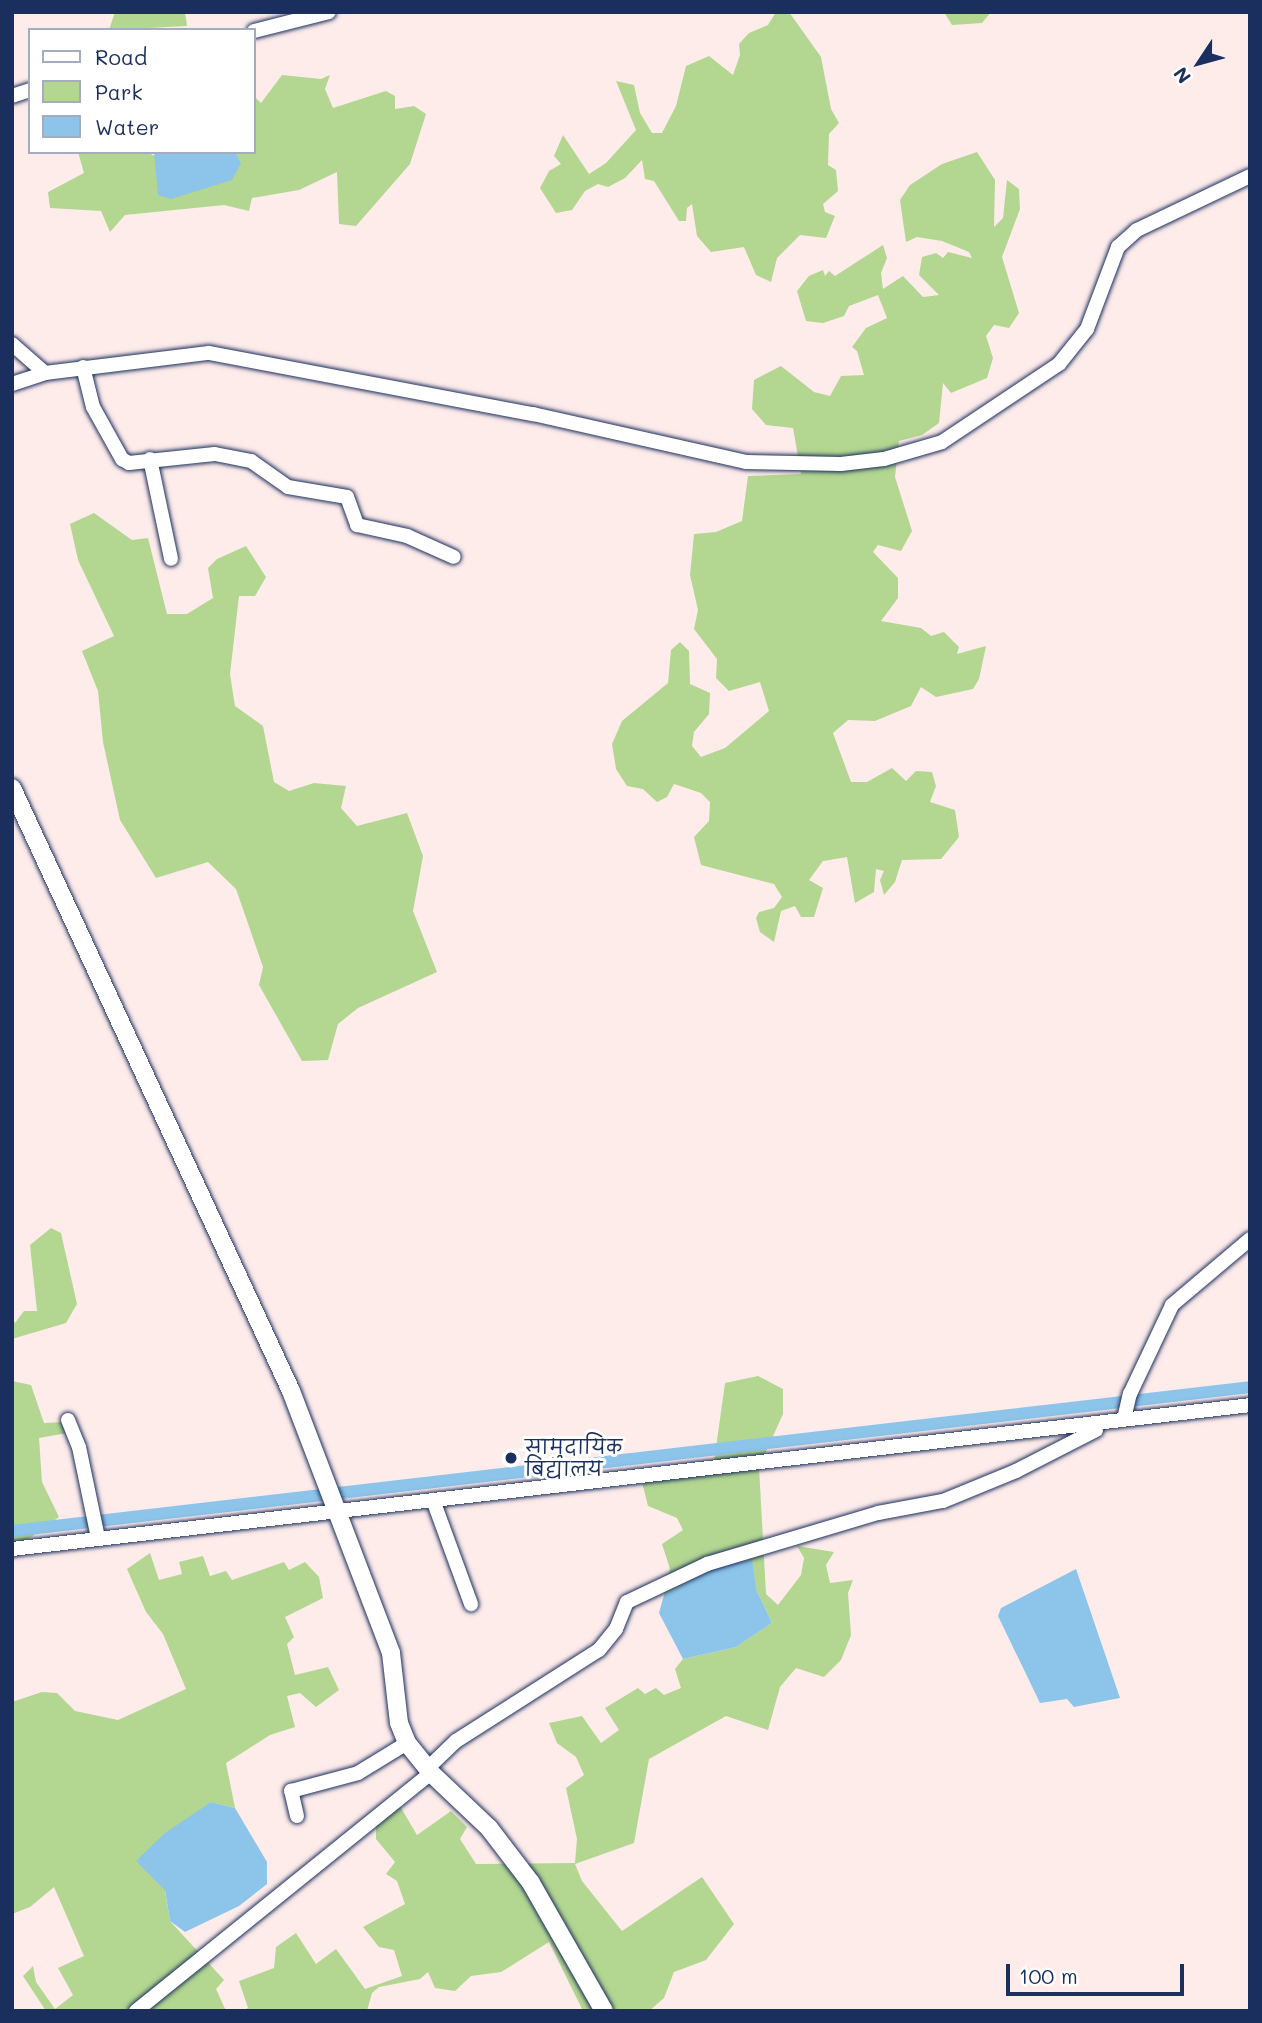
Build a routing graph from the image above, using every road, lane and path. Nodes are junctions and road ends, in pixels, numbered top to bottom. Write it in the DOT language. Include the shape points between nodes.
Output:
graph roads {
  1 [pos="329,12"];
  2 [pos="256,30"];
  3 [pos="1250,176"];
  4 [pos="12,344"];
  5 [pos="83,367"];
  6 [pos="45,373"];
  7 [pos="12,384"];
  8 [pos="150,460"];
  9 [pos="454,557"];
  10 [pos="171,559"];
  11 [pos="14,798"];
  12 [pos="1250,1239"];
  13 [pos="1250,1405"];
  14 [pos="1124,1414"];
  15 [pos="68,1420"];
  16 [pos="1108,1425"];
  17 [pos="433,1500"];
  18 [pos="333,1509"];
  19 [pos="95,1525"];
  20 [pos="12,1549"];
  21 [pos="471,1604"];
  22 [pos="407,1743"];
  23 [pos="431,1773"];
  24 [pos="297,1816"];
  25 [pos="136,2011"];
  26 [pos="604,2011"];
  1 -- 2 [label="street"];
  3 -- 5 [label="street" via="1148,225 1118,247 1087,329 1059,364 942,442 884,459 841,464 746,462 533,414 209,353"];
  4 -- 6 [label="street"];
  5 -- 6 [label="street"];
  5 -- 8 [label="street" via="93,407 122,459 130,463"];
  6 -- 7 [label="street"];
  8 -- 9 [label="street" via="215,454 251,461 288,487 347,497 357,525 407,536"];
  8 -- 10 [label="street"];
  11 -- 18 [label="main road" via="291,1391"];
  12 -- 14 [label="street" via="1172,1305"];
  13 -- 14 [label="street"];
  14 -- 16 [label="street"];
  15 -- 19 [label="street"];
  16 -- 17 [label="street" via="647,1472"];
  16 -- 23 [label="street" via="943,1501 878,1513 708,1564 667,1581 627,1602 616,1629 599,1650 456,1741 431,1765"];
  17 -- 18 [label="street"];
  17 -- 21 [label="street"];
  18 -- 19 [label="street"];
  18 -- 22 [label="main road" via="391,1653 399,1723"];
  19 -- 20 [label="street"];
  22 -- 23 [label="main road"];
  22 -- 24 [label="street" via="358,1773 291,1791"];
  23 -- 25 [label="street"];
  23 -- 26 [label="main road" via="489,1828 531,1883"];
}
